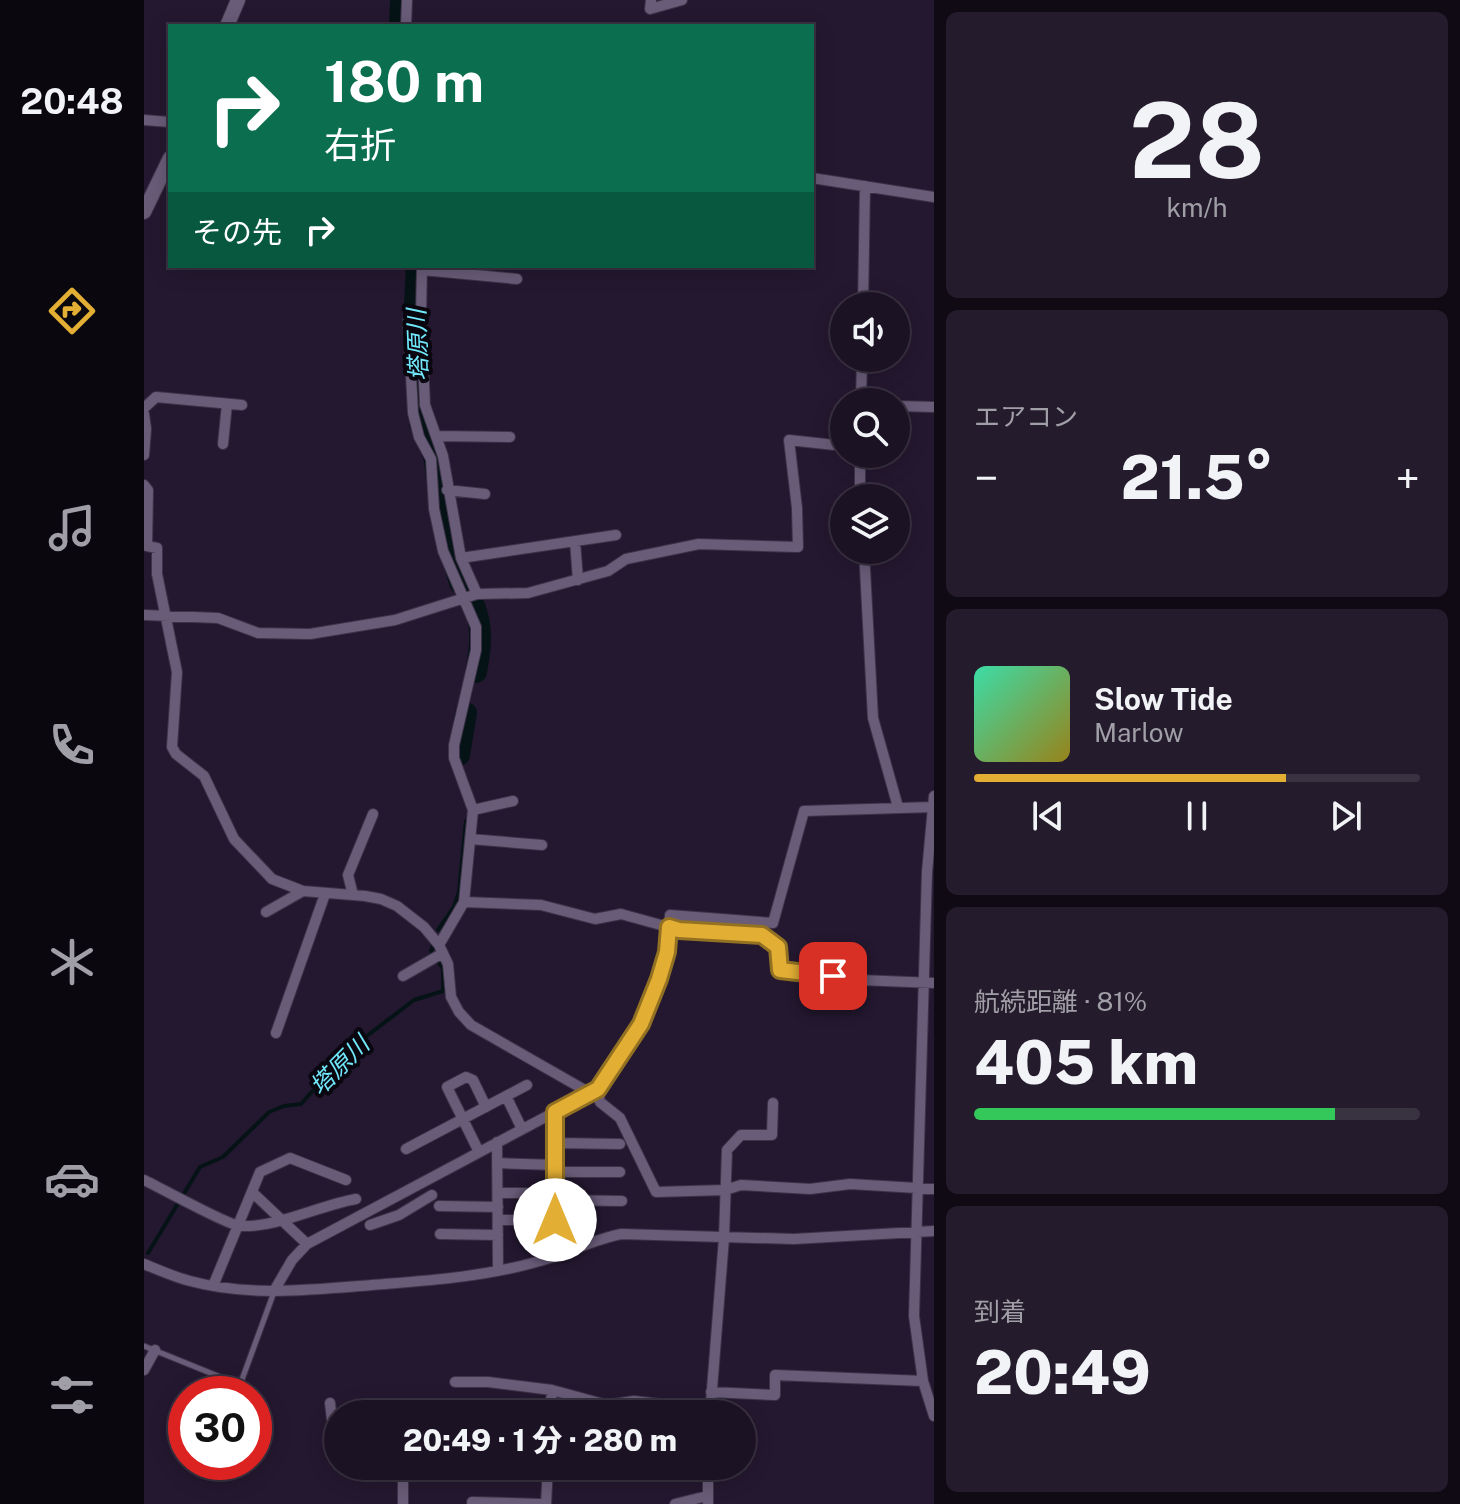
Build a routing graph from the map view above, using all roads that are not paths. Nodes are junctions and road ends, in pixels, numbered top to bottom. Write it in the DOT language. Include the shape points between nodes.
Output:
graph roads {
  1 [pos="238,0"];
  2 [pos="407,0"];
  3 [pos="651,0"];
  4 [pos="682,0"];
  5 [pos="228,24"];
  6 [pos="406,24"];
  7 [pos="144,120"];
  8 [pos="168,122"];
  9 [pos="168,162"];
  10 [pos="814,178"];
  11 [pos="865,186"];
  12 [pos="934,197"];
  13 [pos="144,212"];
  14 [pos="422,268"];
  15 [pos="517,279"];
  16 [pos="863,292"];
  17 [pos="421,316"];
  18 [pos="227,404"];
  19 [pos="242,405"];
  20 [pos="910,406"];
  21 [pos="934,407"];
  22 [pos="144,408"];
  23 [pos="144,414"];
  24 [pos="434,431"];
  25 [pos="419,437"];
  26 [pos="510,437"];
  27 [pos="223,444"];
  28 [pos="830,444"];
  29 [pos="144,455"];
  30 [pos="144,485"];
  31 [pos="447,490"];
  32 [pos="485,494"];
  33 [pos="616,535"];
  34 [pos="575,541"];
  35 [pos="461,558"];
  36 [pos="865,564"];
  37 [pos="578,580"];
  38 [pos="477,594"];
  39 [pos="462,597"];
  40 [pos="144,615"];
  41 [pos="166,617"];
  42 [pos="513,801"];
  43 [pos="933,802"];
  44 [pos="898,807"];
  45 [pos="473,810"];
  46 [pos="373,814"];
  47 [pos="470,839"];
  48 [pos="542,845"];
  49 [pos="303,891"];
  50 [pos="325,894"];
  51 [pos="353,895"];
  52 [pos="464,902"];
  53 [pos="266,912"];
  54 [pos="669,927"];
  55 [pos="441,950"];
  56 [pos="403,976"];
  57 [pos="930,984"];
  58 [pos="276,1033"];
  59 [pos="527,1085"];
  60 [pos="594,1091"];
  61 [pos="506,1096"];
  62 [pos="773,1103"];
  63 [pos="486,1107"];
  64 [pos="555,1112"];
  65 [pos="462,1119"];
  66 [pos="522,1129"];
  67 [pos="497,1142"];
  68 [pos="555,1143"];
  69 [pos="620,1144"];
  70 [pos="406,1149"];
  71 [pos="479,1152"];
  72 [pos="497,1163"];
  73 [pos="555,1168"];
  74 [pos="620,1172"];
  75 [pos="144,1180"];
  76 [pos="346,1180"];
  77 [pos="917,1188"];
  78 [pos="934,1189"];
  79 [pos="725,1190"];
  80 [pos="252,1192"];
  81 [pos="498,1193"];
  82 [pos="432,1195"];
  83 [pos="555,1197"];
  84 [pos="356,1199"];
  85 [pos="622,1201"];
  86 [pos="439,1206"];
  87 [pos="498,1207"];
  88 [pos="281,1219"];
  89 [pos="498,1220"];
  90 [pos="555,1220"];
  91 [pos="370,1225"];
  92 [pos="238,1226"];
  93 [pos="934,1231"];
  94 [pos="916,1232"];
  95 [pos="440,1234"];
  96 [pos="498,1235"];
  97 [pos="724,1238"];
  98 [pos="307,1244"];
  99 [pos="556,1256"];
  100 [pos="144,1264"];
  101 [pos="498,1270"];
  102 [pos="213,1286"];
  103 [pos="274,1291"];
  104 [pos="150,1348"];
  105 [pos="144,1370"];
  106 [pos="923,1381"];
  107 [pos="455,1382"];
  108 [pos="552,1390"];
  109 [pos="711,1392"];
  110 [pos="551,1400"];
  111 [pos="589,1400"];
  112 [pos="711,1400"];
  113 [pos="934,1416"];
  114 [pos="403,1480"];
  115 [pos="546,1480"];
  116 [pos="708,1480"];
  117 [pos="707,1500"];
  118 [pos="472,1502"];
  119 [pos="403,1504"];
  120 [pos="543,1504"];
  121 [pos="675,1504"];
  1 -- 5 [label="main road"];
  2 -- 6 [label="street"];
  3 -- 4 [label="street" via="650,9"];
  7 -- 8 [label="street"];
  9 -- 13 [label="main road"];
  10 -- 11 [label="street"];
  11 -- 12 [label="street"];
  11 -- 16 [label="street"];
  14 -- 15 [label="street"];
  14 -- 17 [label="street"];
  17 -- 24 [label="street" via="425,405"];
  17 -- 25 [label="street" via="408,321"];
  18 -- 19 [label="street"];
  18 -- 22 [label="street" via="156,397"];
  18 -- 27 [label="street"];
  20 -- 21 [label="street"];
  23 -- 29 [label="street"];
  24 -- 25 [label="street"];
  24 -- 26 [label="street"];
  24 -- 31 [label="street"];
  25 -- 39 [label="street" via="431,459 443,551"];
  28 -- 37 [label="street" via="789,440 798,547 699,544 626,559"];
  30 -- 41 [label="street" via="147,546 157,548"];
  31 -- 32 [label="street"];
  31 -- 35 [label="street"];
  33 -- 34 [label="street"];
  34 -- 35 [label="street"];
  34 -- 37 [label="street"];
  35 -- 38 [label="street"];
  36 -- 44 [label="street" via="873,718"];
  37 -- 38 [label="street" via="528,593"];
  38 -- 39 [label="street"];
  39 -- 41 [label="street" via="395,620 310,634 258,633 218,618"];
  39 -- 45 [label="street" via="476,627 476,650 454,758"];
  40 -- 41 [label="street"];
  41 -- 49 [label="street" via="177,672 172,747 204,776 234,839 272,879"];
  42 -- 45 [label="street"];
  43 -- 44 [label="street"];
  43 -- 57 [label="street" via="927,872"];
  44 -- 54 [label="street" via="804,811 773,923 670,915"];
  45 -- 47 [label="street"];
  46 -- 51 [label="street" via="348,875"];
  47 -- 48 [label="street"];
  47 -- 52 [label="street"];
  49 -- 50 [label="street"];
  49 -- 53 [label="street"];
  50 -- 51 [label="street"];
  50 -- 58 [label="street"];
  51 -- 55 [label="street" via="397,906 424,927"];
  52 -- 54 [label="street" via="541,905 595,919 621,914"];
  52 -- 55 [label="street"];
  54 -- 57 [label="street" via="762,935 778,947 780,970"];
  54 -- 60 [label="street" via="667,952 641,1024"];
  55 -- 56 [label="street"];
  55 -- 60 [label="street" via="451,997 471,1025"];
  57 -- 77 [label="street"];
  59 -- 61 [label="street"];
  60 -- 64 [label="street"];
  60 -- 79 [label="street" via="620,1118 656,1192"];
  61 -- 63 [label="street"];
  61 -- 66 [label="street"];
  62 -- 79 [label="street" via="772,1135 741,1135 727,1150"];
  63 -- 65 [label="street"];
  63 -- 65 [label="street" via="473,1080 466,1077 447,1087"];
  64 -- 66 [label="street"];
  64 -- 68 [label="street"];
  65 -- 70 [label="street"];
  65 -- 71 [label="street"];
  66 -- 67 [label="street"];
  67 -- 71 [label="street"];
  67 -- 72 [label="street"];
  68 -- 69 [label="street"];
  68 -- 73 [label="street"];
  71 -- 98 [label="street"];
  72 -- 73 [label="street"];
  72 -- 81 [label="street"];
  73 -- 74 [label="street"];
  73 -- 83 [label="street"];
  75 -- 92 [label="street"];
  76 -- 80 [label="street" via="290,1158 260,1172"];
  77 -- 78 [label="street"];
  77 -- 79 [label="street" via="741,1185"];
  77 -- 94 [label="street"];
  79 -- 97 [label="street"];
  80 -- 88 [label="street"];
  80 -- 92 [label="street"];
  81 -- 83 [label="street"];
  81 -- 87 [label="street"];
  82 -- 91 [label="street"];
  83 -- 85 [label="street"];
  83 -- 90 [label="street"];
  84 -- 88 [label="street"];
  86 -- 87 [label="street"];
  87 -- 89 [label="street"];
  88 -- 92 [label="street"];
  88 -- 98 [label="street"];
  89 -- 90 [label="street"];
  89 -- 96 [label="street"];
  90 -- 99 [label="street"];
  92 -- 102 [label="street"];
  93 -- 94 [label="street"];
  94 -- 97 [label="street"];
  94 -- 106 [label="street" via="914,1316"];
  95 -- 96 [label="street"];
  96 -- 101 [label="street"];
  97 -- 99 [label="street" via="622,1234"];
  97 -- 109 [label="street"];
  98 -- 103 [label="street"];
  99 -- 101 [label="street"];
  100 -- 102 [label="street"];
  101 -- 103 [label="street"];
  102 -- 103 [label="street"];
  103 -- 104 [label="lane" via="240,1385"];
  104 -- 105 [label="street"];
  106 -- 109 [label="street" via="775,1375 775,1395"];
  106 -- 113 [label="street"];
  107 -- 108 [label="street"];
  108 -- 110 [label="street"];
  108 -- 111 [label="street"];
  109 -- 112 [label="street"];
  114 -- 119 [label="street"];
  115 -- 120 [label="street"];
  116 -- 117 [label="street"];
  117 -- 121 [label="street"];
  118 -- 120 [label="street"];
}
